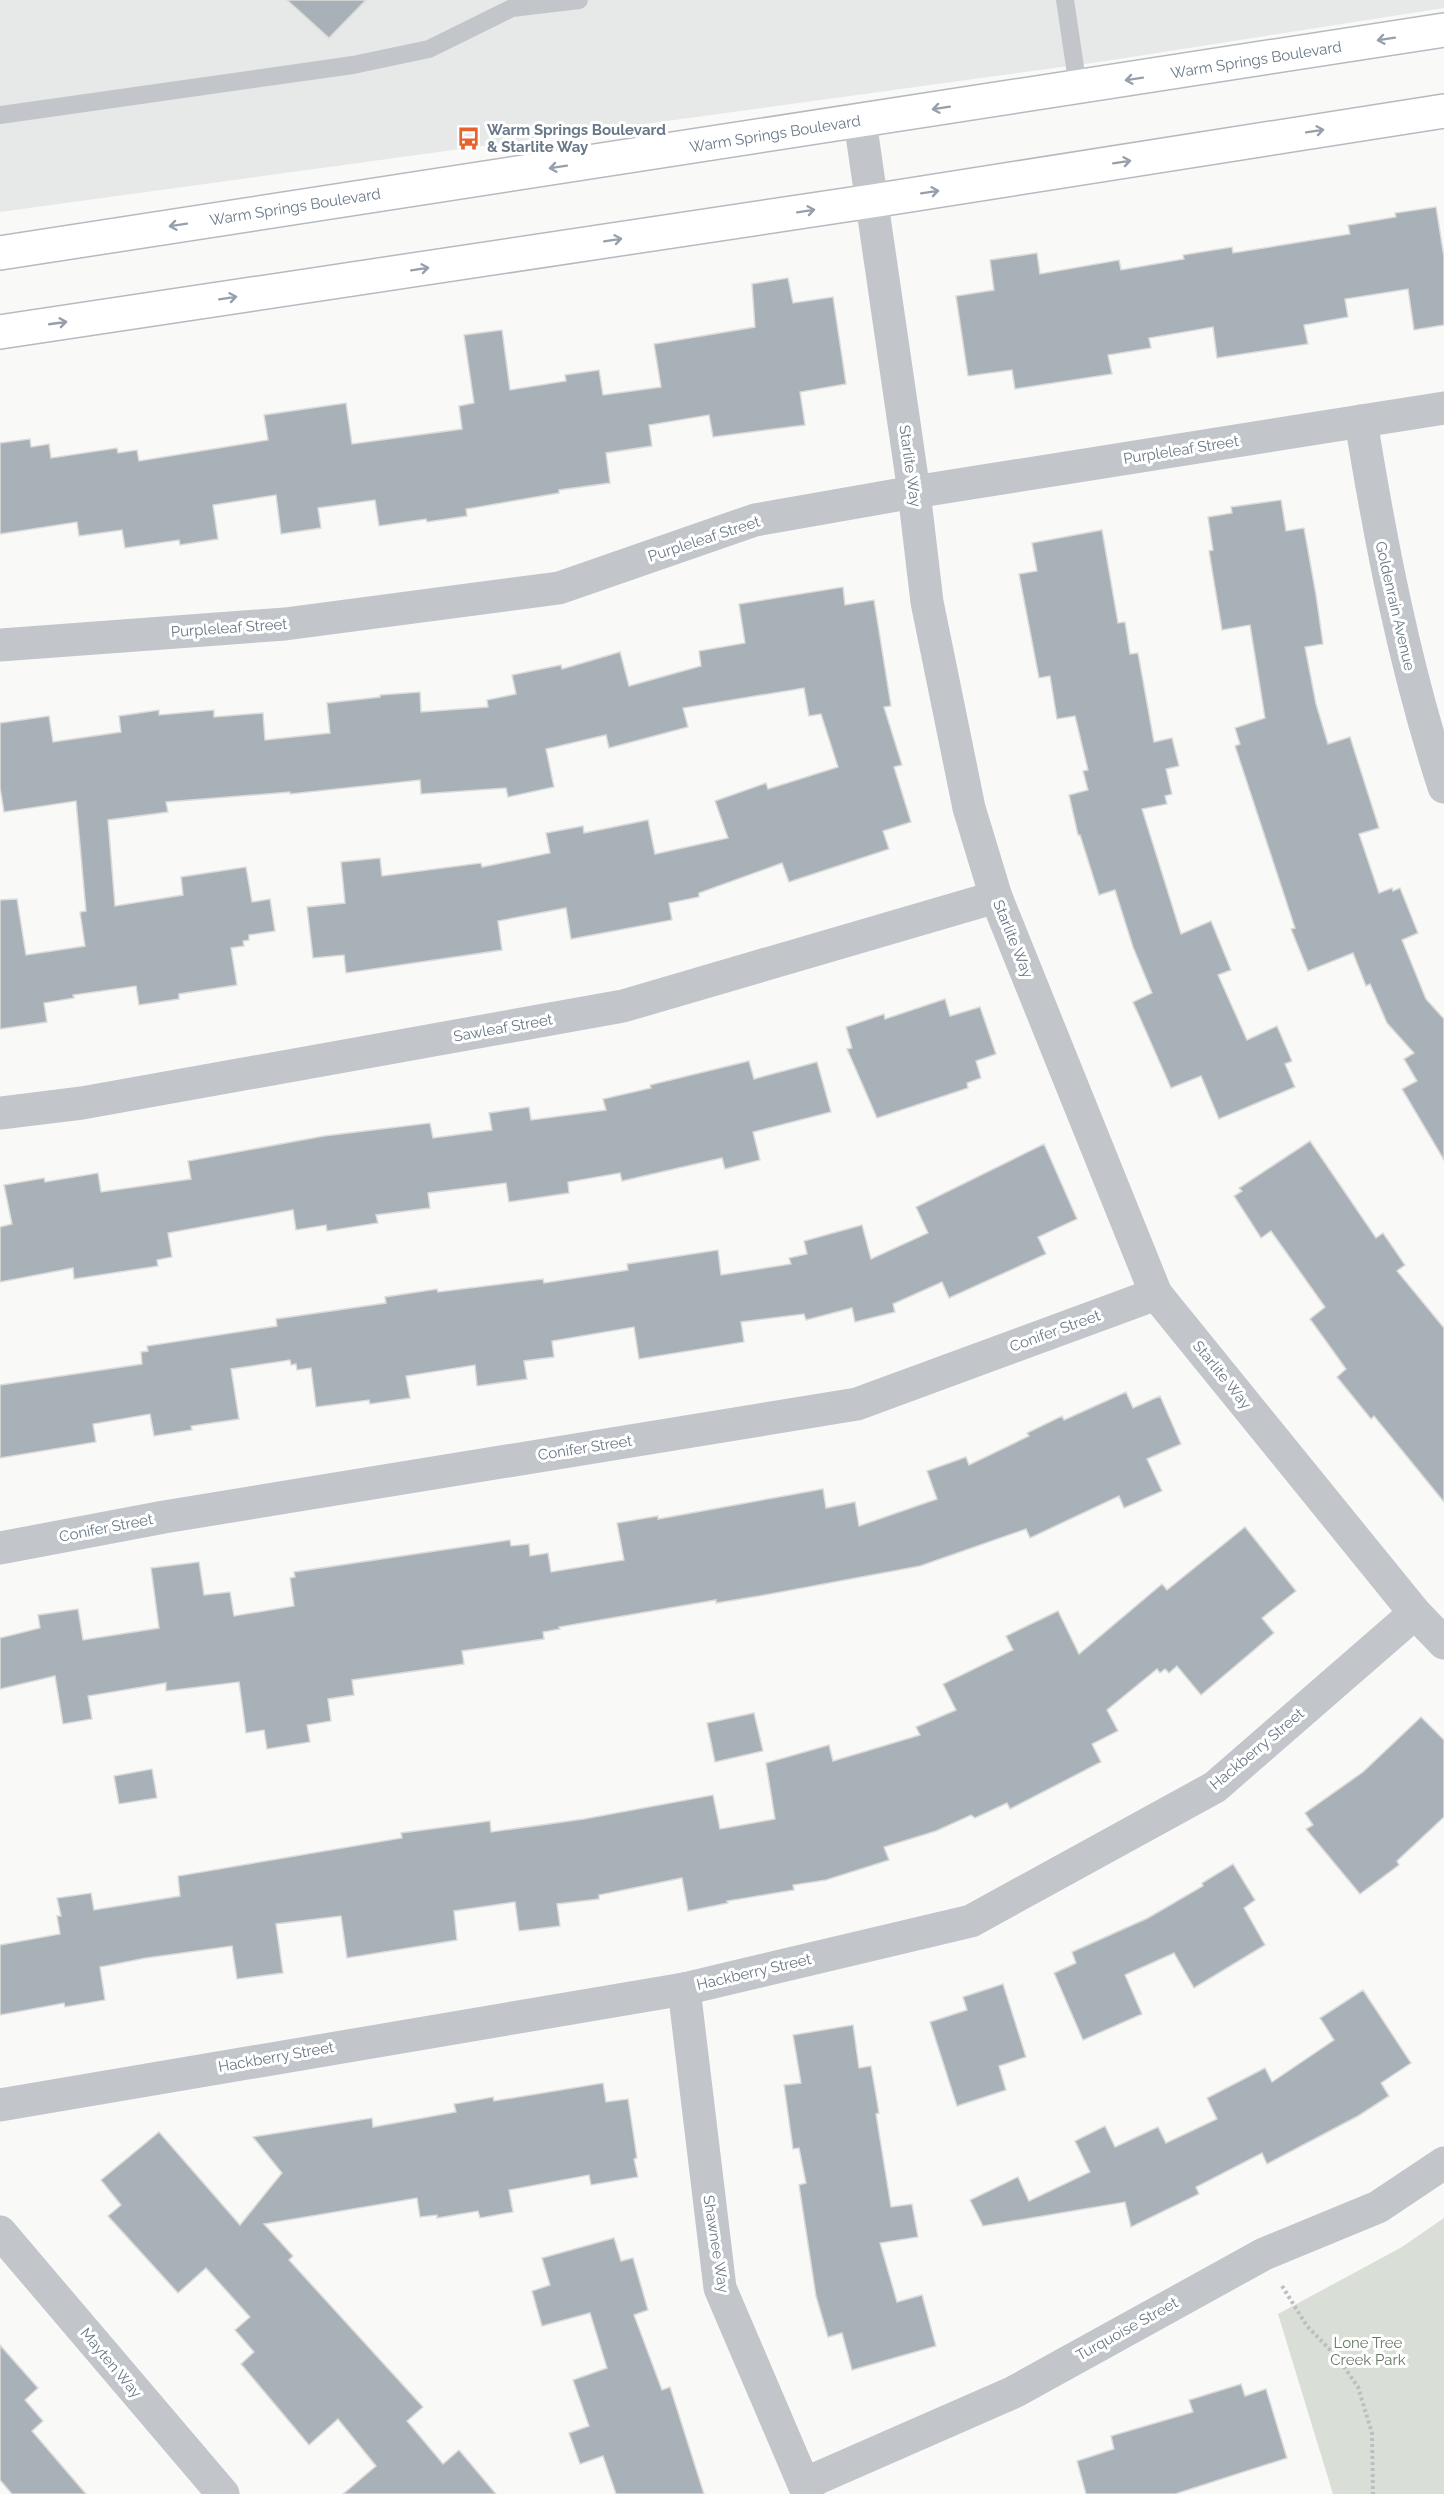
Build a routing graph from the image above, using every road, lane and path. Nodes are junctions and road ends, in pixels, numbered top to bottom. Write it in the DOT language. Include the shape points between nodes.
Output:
graph roads {
  1 [pos="579,0"];
  2 [pos="1065,0"];
  3 [pos="1444,30"];
  4 [pos="1078,87"];
  5 [pos="1444,111"];
  6 [pos="0,115"];
  7 [pos="860,121"];
  8 [pos="872,201"];
  9 [pos="0,253"];
  10 [pos="0,332"];
  11 [pos="1444,408"];
  12 [pos="1361,421"];
  13 [pos="914,492"];
  14 [pos="0,645"];
  15 [pos="1444,787"];
  16 [pos="996,897"];
  17 [pos="0,1113"];
  18 [pos="1156,1294"];
  19 [pos="0,1548"];
  20 [pos="1415,1613"];
  21 [pos="1444,1643"];
  22 [pos="684,1989"];
  23 [pos="0,2105"];
  24 [pos="1444,2163"];
  25 [pos="0,2232"];
  26 [pos="1264,2254"];
  27 [pos="806,2489"];
  28 [pos="223,2494"];
  29 [pos="1373,2494"];
  1 -- 6 [label="lane" via="512,8 429,49 353,66"];
  2 -- 4 [label="lane"];
  3 -- 4 [label="main road, Warm Springs Boulevard, one-way"];
  4 -- 7 [label="main road, Warm Springs Boulevard, one-way"];
  8 -- 5 [label="main road, one-way"];
  7 -- 8 [label="street, Starlite Way"];
  7 -- 9 [label="main road, Warm Springs Boulevard, one-way"];
  10 -- 8 [label="main road, one-way"];
  8 -- 13 [label="street, Starlite Way"];
  11 -- 12 [label="street, Purpleleaf Street"];
  12 -- 13 [label="street, Purpleleaf Street"];
  12 -- 15 [label="street, Goldenrain Avenue" via="1379,532 1406,657"];
  13 -- 14 [label="street, Purpleleaf Street" via="755,520 559,588 285,624"];
  13 -- 16 [label="street, Starlite Way" via="927,602 949,715 969,808"];
  16 -- 17 [label="street, Sawleaf Street" via="623,1006 82,1103"];
  16 -- 18 [label="street, Starlite Way"];
  18 -- 19 [label="street, Conifer Street" via="857,1404 164,1517"];
  18 -- 20 [label="street, Starlite Way"];
  20 -- 21 [label="street, Starlite Way"];
  20 -- 22 [label="street, Hackberry Street" via="1215,1787 971,1921"];
  22 -- 23 [label="street, Hackberry Street"];
  22 -- 27 [label="street, Shawnee Way" via="720,2288"];
  24 -- 26 [label="street, Turquoise Street" via="1378,2207"];
  25 -- 28 [label="street, Mayten Way"];
  26 -- 27 [label="street, Turquoise Street" via="1014,2392"];
  26 -- 29 [label="path" via="1302,2318 1358,2387 1371,2433"];
}
